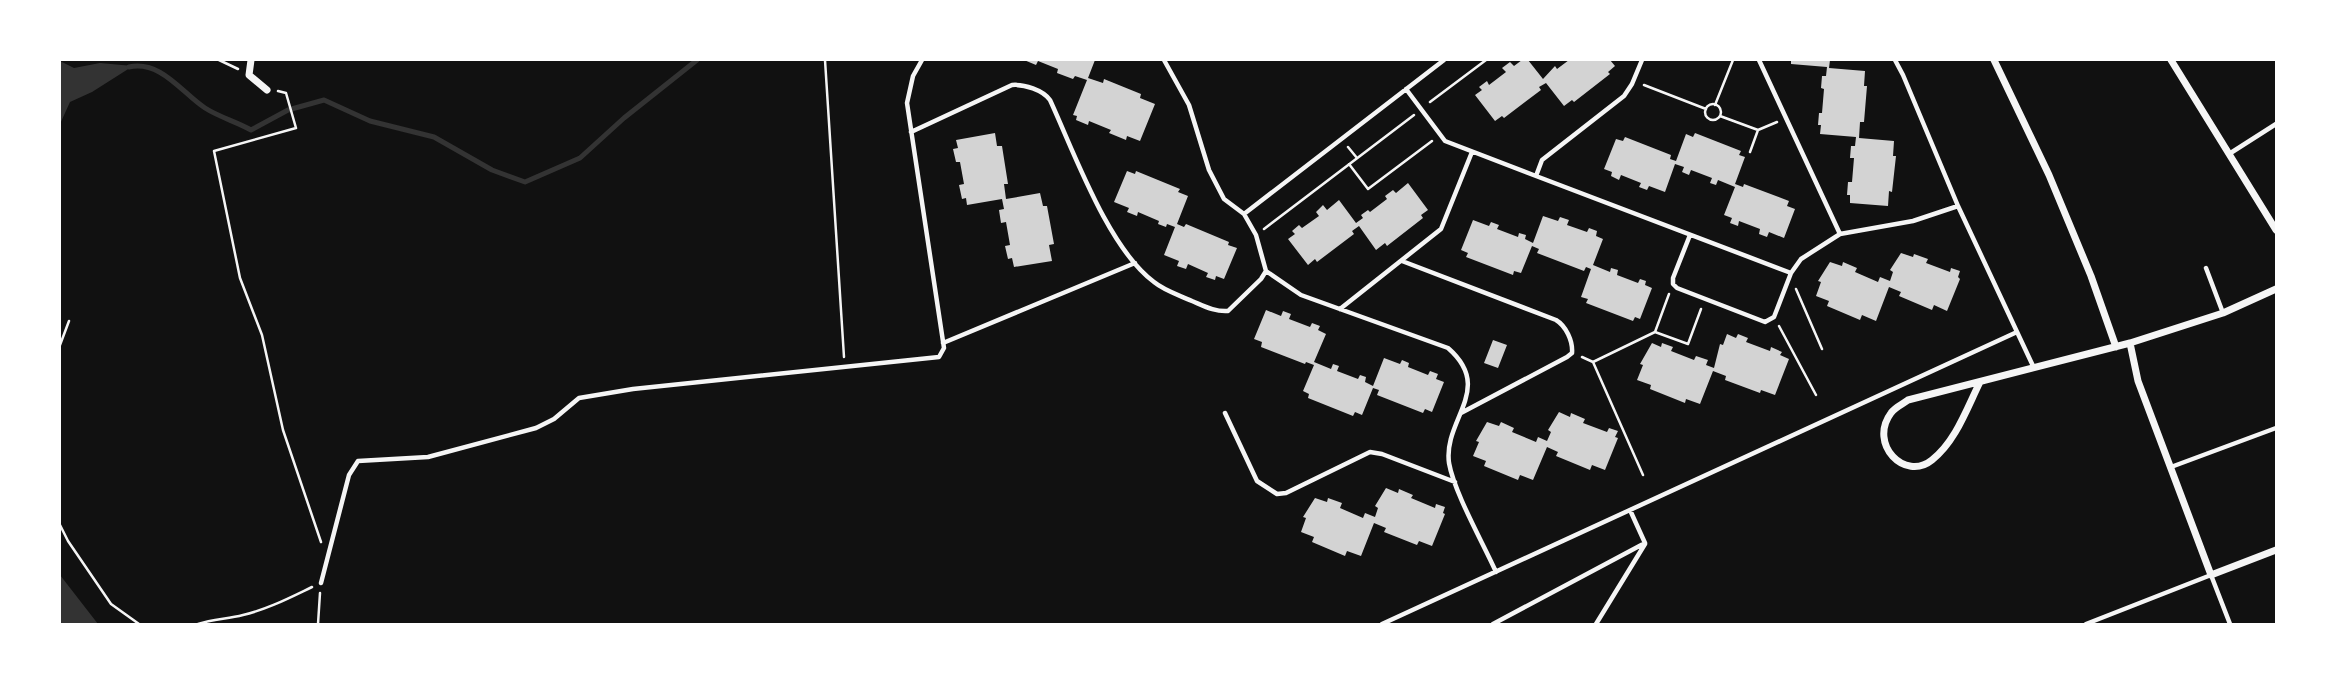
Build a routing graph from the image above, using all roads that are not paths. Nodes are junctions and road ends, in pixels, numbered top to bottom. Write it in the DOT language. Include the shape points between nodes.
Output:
graph roads {
  1 [pos="251,60"];
  2 [pos="922,60"];
  3 [pos="1164,60"];
  4 [pos="1444,60"];
  5 [pos="1642,60"];
  6 [pos="1759,60"];
  7 [pos="1895,60"];
  8 [pos="1994,60"];
  9 [pos="2171,60"];
  10 [pos="1406,89"];
  11 [pos="267,90"];
  12 [pos="2277,124"];
  13 [pos="911,132"];
  14 [pos="1472,152"];
  15 [pos="2230,154"];
  16 [pos="1536,176"];
  17 [pos="1958,206"];
  18 [pos="1244,214"];
  19 [pos="2277,230"];
  20 [pos="1690,234"];
  21 [pos="1840,234"];
  22 [pos="1402,261"];
  23 [pos="1135,263"];
  24 [pos="2206,268"];
  25 [pos="1266,271"];
  26 [pos="1791,273"];
  27 [pos="2277,289"];
  28 [pos="1340,309"];
  29 [pos="2223,313"];
  30 [pos="2017,332"];
  31 [pos="943,343"];
  32 [pos="2130,343"];
  33 [pos="2116,347"];
  34 [pos="2034,369"];
  35 [pos="1980,382"];
  36 [pos="1225,413"];
  37 [pos="1461,413"];
  38 [pos="2277,428"];
  39 [pos="2170,468"];
  40 [pos="1455,483"];
  41 [pos="1630,510"];
  42 [pos="1645,543"];
  43 [pos="2277,550"];
  44 [pos="1496,572"];
  45 [pos="2211,575"];
  46 [pos="321,583"];
  47 [pos="1382,625"];
  48 [pos="1493,625"];
  49 [pos="1596,625"];
  50 [pos="2086,625"];
  51 [pos="2230,625"];
  1 -- 11 [label="street" via="249,75"];
  2 -- 13 [label="lane" via="907,103"];
  3 -- 18 [label="lane" via="1189,105 1209,170 1224,199"];
  4 -- 10 [label="lane"];
  5 -- 16 [label="lane" via="1624,96 1542,160"];
  6 -- 21 [label="lane"];
  7 -- 17 [label="lane"];
  8 -- 33 [label="street" via="2054,187"];
  9 -- 15 [label="street"];
  10 -- 14 [label="lane" via="1440,135"];
  10 -- 18 [label="lane"];
  12 -- 15 [label="lane"];
  13 -- 23 [label="lane" via="1012,85 1045,94 1107,224"];
  13 -- 31 [label="lane"];
  14 -- 16 [label="lane"];
  14 -- 22 [label="lane" via="1441,229"];
  15 -- 19 [label="street"];
  16 -- 20 [label="lane"];
  17 -- 21 [label="lane" via="1913,221"];
  17 -- 30 [label="lane"];
  18 -- 25 [label="lane" via="1256,235"];
  20 -- 26 [label="lane"];
  20 -- 26 [label="lane" via="1673,284 1705,299 1770,321"];
  21 -- 26 [label="lane" via="1801,259"];
  22 -- 28 [label="lane"];
  22 -- 37 [label="lane" via="1556,320 1573,345 1572,353"];
  23 -- 25 [label="lane" via="1165,289 1221,311 1235,306"];
  23 -- 31 [label="lane"];
  24 -- 29 [label="lane"];
  25 -- 28 [label="lane" via="1301,295"];
  27 -- 29 [label="street"];
  28 -- 37 [label="lane" via="1448,348 1460,359 1466,376 1468,394"];
  29 -- 32 [label="street"];
  30 -- 34 [label="lane"];
  30 -- 41 [label="lane"];
  31 -- 46 [label="lane" via="942,354 934,359 579,398 536,428 428,457 358,461 349,475"];
  32 -- 33 [label="street"];
  32 -- 39 [label="street" via="2137,381"];
  33 -- 34 [label="street"];
  34 -- 35 [label="street"];
  35 -- 35 [label="street" via="1908,400 1892,411 1883,429 1885,446 1897,461 1911,466 1929,463 1947,446"];
  36 -- 40 [label="lane" via="1257,481 1277,494 1370,452"];
  37 -- 40 [label="lane" via="1449,461"];
  38 -- 39 [label="lane"];
  39 -- 45 [label="street"];
  40 -- 44 [label="lane"];
  41 -- 42 [label="lane"];
  41 -- 44 [label="lane"];
  42 -- 48 [label="lane"];
  42 -- 49 [label="lane"];
  43 -- 45 [label="street"];
  44 -- 47 [label="lane"];
  45 -- 50 [label="lane"];
  45 -- 51 [label="lane"];
}
